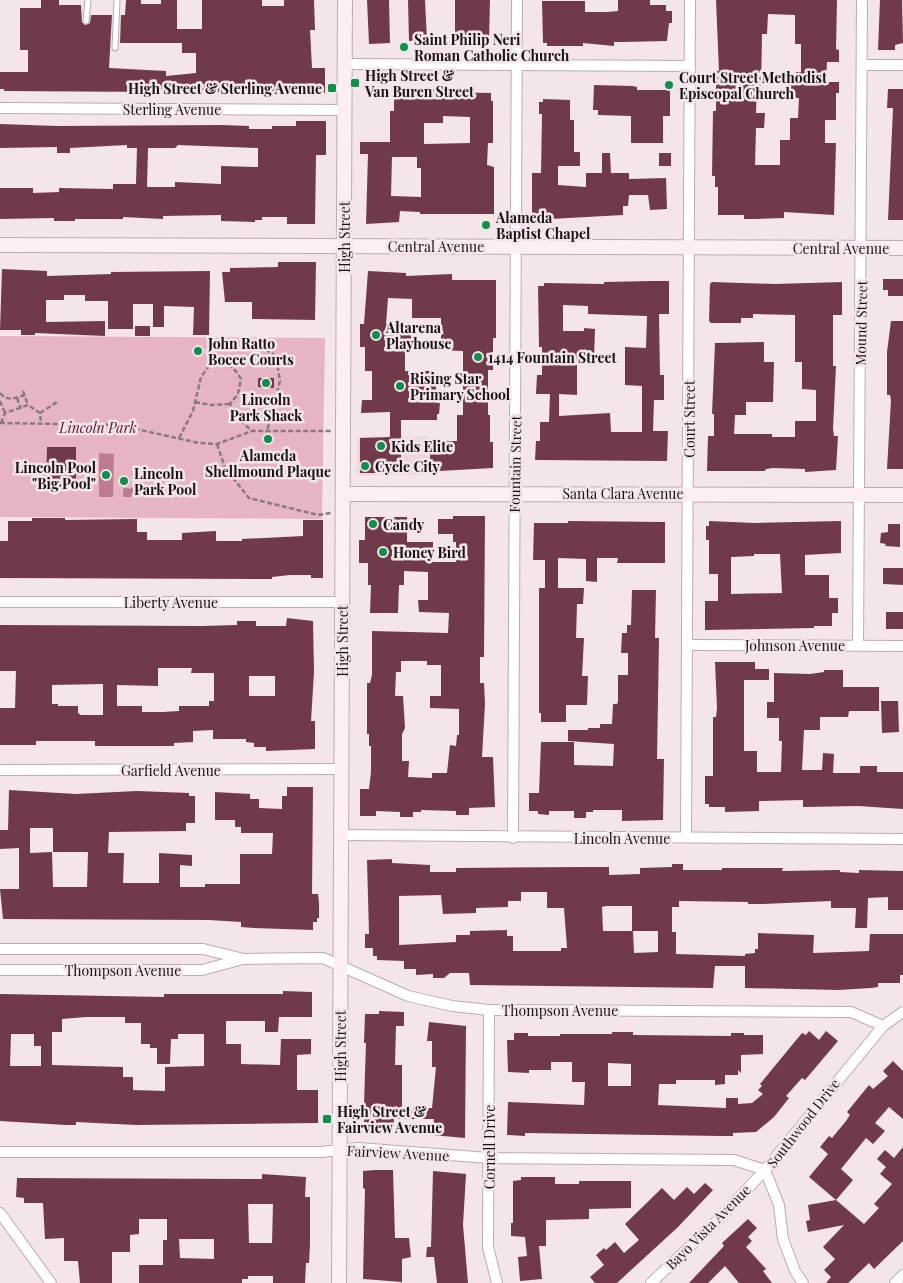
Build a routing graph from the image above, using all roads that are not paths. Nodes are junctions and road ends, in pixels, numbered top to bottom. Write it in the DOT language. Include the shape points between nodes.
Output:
graph roads {
  1 [pos="88,0"];
  2 [pos="117,0"];
  3 [pos="345,0"];
  4 [pos="517,0"];
  5 [pos="690,0"];
  6 [pos="862,0"];
  7 [pos="86,21"];
  8 [pos="115,48"];
  9 [pos="345,64"];
  10 [pos="517,65"];
  11 [pos="862,65"];
  12 [pos="903,65"];
  13 [pos="690,66"];
  14 [pos="0,108"];
  15 [pos="345,110"];
  16 [pos="0,245"];
  17 [pos="344,247"];
  18 [pos="516,247"];
  19 [pos="862,247"];
  20 [pos="690,248"];
  21 [pos="903,248"];
  22 [pos="515,493"];
  23 [pos="342,494"];
  24 [pos="688,494"];
  25 [pos="860,495"];
  26 [pos="903,496"];
  27 [pos="0,602"];
  28 [pos="342,602"];
  29 [pos="687,645"];
  30 [pos="858,645"];
  31 [pos="903,646"];
  32 [pos="341,769"];
  33 [pos="0,770"];
  34 [pos="341,836"];
  35 [pos="513,838"];
  36 [pos="686,838"];
  37 [pos="903,839"];
  38 [pos="0,949"];
  39 [pos="244,959"];
  40 [pos="340,966"];
  41 [pos="0,970"];
  42 [pos="489,1010"];
  43 [pos="903,1012"];
  44 [pos="883,1026"];
  45 [pos="339,1150"];
  46 [pos="0,1152"];
  47 [pos="489,1158"];
  48 [pos="765,1170"];
  49 [pos="0,1213"];
  50 [pos="903,1276"];
  51 [pos="51,1283"];
  52 [pos="339,1283"];
  53 [pos="497,1283"];
  54 [pos="651,1283"];
  55 [pos="803,1283"];
  56 [pos="895,1283"];
  1 -- 7 [label="lane"];
  2 -- 8 [label="lane"];
  3 -- 9 [label="street, High Street"];
  4 -- 10 [label="street, Fountain Street"];
  5 -- 13 [label="street, Court Street"];
  6 -- 11 [label="street, Mound Street"];
  9 -- 10 [label="street"];
  9 -- 15 [label="street, High Street"];
  10 -- 13 [label="street"];
  10 -- 18 [label="street, Fountain Street"];
  11 -- 12 [label="street"];
  11 -- 19 [label="street, Mound Street"];
  13 -- 20 [label="street, Court Street"];
  14 -- 15 [label="street, Sterling Avenue"];
  15 -- 17 [label="street, High Street"];
  16 -- 17 [label="street, Central Avenue"];
  17 -- 18 [label="street, Central Avenue"];
  17 -- 23 [label="street, High Street"];
  18 -- 20 [label="street, Central Avenue"];
  18 -- 22 [label="street, Fountain Street"];
  19 -- 20 [label="street, Central Avenue"];
  19 -- 21 [label="street, Central Avenue"];
  19 -- 25 [label="street, Mound Street"];
  20 -- 24 [label="street, Court Street"];
  22 -- 23 [label="street, Santa Clara Avenue"];
  22 -- 24 [label="street, Santa Clara Avenue"];
  22 -- 35 [label="street, Fountain Street"];
  23 -- 28 [label="street, High Street"];
  24 -- 25 [label="street, Santa Clara Avenue"];
  24 -- 29 [label="street, Court Street"];
  25 -- 26 [label="street, Santa Clara Avenue"];
  25 -- 30 [label="street, Mound Street"];
  27 -- 28 [label="street, Liberty Avenue"];
  28 -- 32 [label="street, High Street"];
  29 -- 30 [label="street, Johnson Avenue"];
  29 -- 36 [label="street, Court Street"];
  30 -- 31 [label="street, Johnson Avenue"];
  32 -- 33 [label="street, Garfield Avenue"];
  32 -- 34 [label="street, High Street"];
  34 -- 35 [label="street, Lincoln Avenue"];
  34 -- 40 [label="street, High Street"];
  35 -- 36 [label="street, Lincoln Avenue"];
  36 -- 37 [label="street, Lincoln Avenue"];
  38 -- 39 [label="street, Thompson Avenue" via="203,950"];
  39 -- 40 [label="street, Thompson Avenue" via="323,958"];
  39 -- 41 [label="street, Thompson Avenue" via="202,970"];
  40 -- 42 [label="street, Thompson Avenue" via="408,996"];
  40 -- 45 [label="street, High Street"];
  42 -- 44 [label="street, Thompson Avenue" via="851,1012"];
  42 -- 47 [label="street, Cornell Drive"];
  43 -- 44 [label="street, Southwood Drive"];
  44 -- 48 [label="street, Southwood Drive"];
  45 -- 46 [label="street, Fairview Avenue"];
  45 -- 47 [label="street, Fairview Avenue" via="358,1148"];
  45 -- 52 [label="street, High Street"];
  47 -- 48 [label="street, Fairview Avenue" via="734,1160"];
  47 -- 53 [label="street, Cornell Drive" via="488,1247"];
  48 -- 54 [label="street, Bayo Vista Avenue"];
  48 -- 55 [label="street, Southwood Drive" via="779,1205 783,1239"];
  49 -- 51 [label="street"];
  50 -- 56 [label="street"];
}
